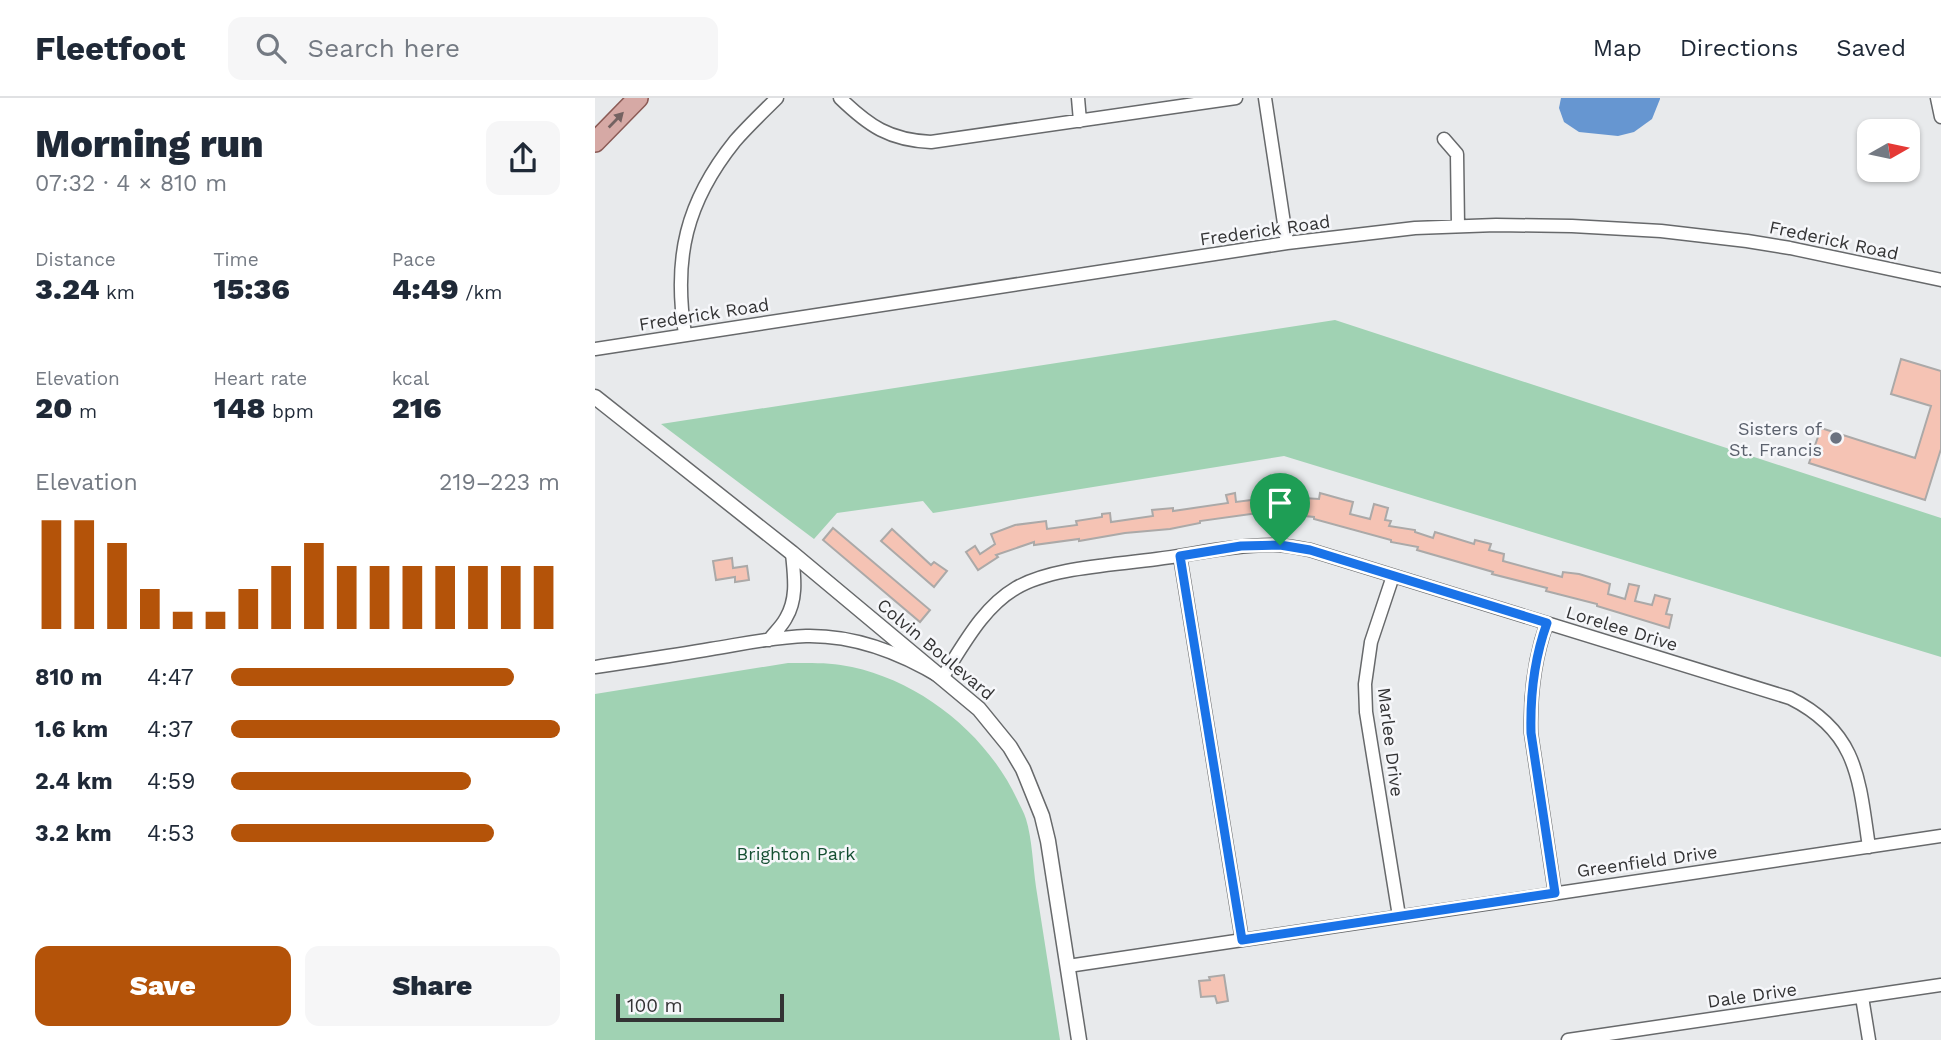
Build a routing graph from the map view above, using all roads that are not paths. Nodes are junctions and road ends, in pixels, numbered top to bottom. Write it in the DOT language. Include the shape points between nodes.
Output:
graph roads {
  1 [pos="638,98"];
  2 [pos="777,98"];
  3 [pos="840,98"];
  4 [pos="1078,98"];
  5 [pos="1236,98"];
  6 [pos="1265,98"];
  7 [pos="1937,98"];
  8 [pos="1941,117"];
  9 [pos="1080,121"];
  10 [pos="1444,139"];
  11 [pos="595,142"];
  12 [pos="1458,226"];
  13 [pos="1287,243"];
  14 [pos="1941,280"];
  15 [pos="685,334"];
  16 [pos="595,349"];
  17 [pos="595,397"];
  18 [pos="792,553"];
  19 [pos="1180,556"];
  20 [pos="1393,576"];
  21 [pos="1547,623"];
  22 [pos="769,640"];
  23 [pos="595,667"];
  24 [pos="941,678"];
  25 [pos="1941,836"];
  26 [pos="1869,846"];
  27 [pos="1555,893"];
  28 [pos="1399,916"];
  29 [pos="1242,940"];
  30 [pos="1067,966"];
  31 [pos="1941,985"];
  32 [pos="1862,998"];
  33 [pos="1079,1040"];
  34 [pos="1568,1040"];
  35 [pos="1869,1040"];
  11 -- 1 [label="main road, one-way"];
  2 -- 15 [label="street" via="721,160 695,207 680,273"];
  3 -- 9 [label="street" via="869,125 914,142"];
  4 -- 9 [label="street"];
  5 -- 9 [label="street"];
  6 -- 13 [label="street"];
  7 -- 8 [label="street"];
  10 -- 12 [label="street" via="1457,153"];
  12 -- 13 [label="street, Frederick Road"];
  12 -- 14 [label="street, Frederick Road" via="1572,226 1704,235"];
  13 -- 15 [label="street, Frederick Road"];
  15 -- 16 [label="street, Frederick Road"];
  17 -- 18 [label="street, Colvin Boulevard"];
  18 -- 22 [label="street" via="794,599"];
  18 -- 24 [label="street, Colvin Boulevard"];
  19 -- 20 [label="street, Lorelee Drive" via="1280,545"];
  19 -- 24 [label="street, Lorelee Drive" via="1031,580 989,609"];
  19 -- 29 [label="street"];
  20 -- 21 [label="street, Lorelee Drive"];
  20 -- 28 [label="street, Marlee Drive" via="1371,642 1366,684"];
  21 -- 26 [label="street, Lorelee Drive" via="1804,705 1835,731 1850,755"];
  21 -- 27 [label="street" via="1530,709"];
  22 -- 23 [label="street"];
  22 -- 24 [label="street" via="807,636 857,642 905,657"];
  24 -- 30 [label="street, Colvin Boulevard" via="995,727 1034,792 1048,841"];
  25 -- 26 [label="street, Greenfield Drive"];
  26 -- 27 [label="street, Greenfield Drive"];
  27 -- 28 [label="street, Greenfield Drive"];
  28 -- 29 [label="street, Greenfield Drive"];
  29 -- 30 [label="street, Greenfield Drive"];
  30 -- 33 [label="street, Colvin Boulevard"];
  31 -- 32 [label="street, Dale Drive"];
  32 -- 34 [label="street, Dale Drive"];
  32 -- 35 [label="street"];
}
